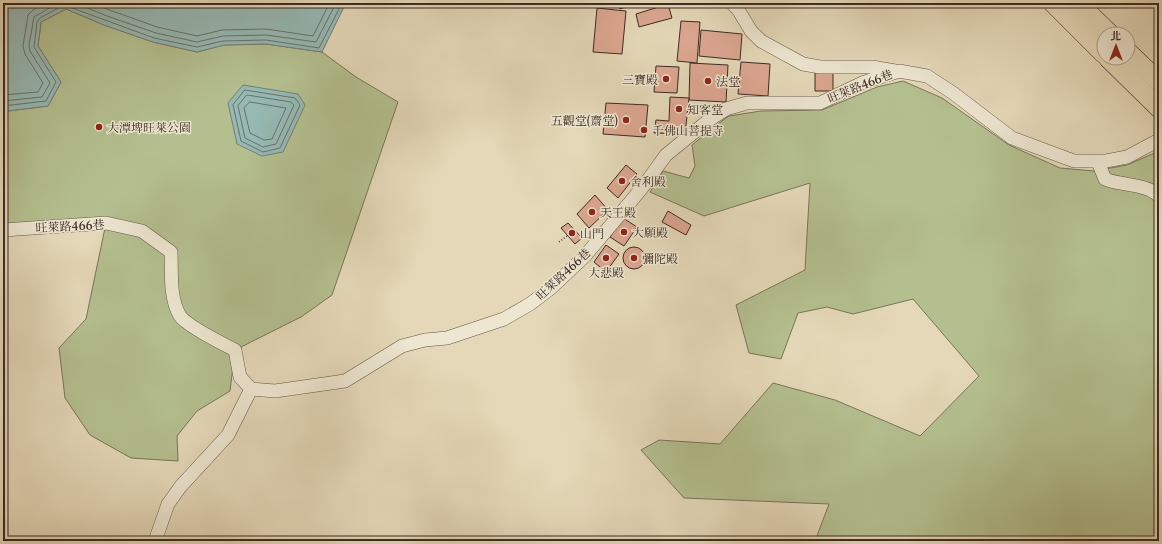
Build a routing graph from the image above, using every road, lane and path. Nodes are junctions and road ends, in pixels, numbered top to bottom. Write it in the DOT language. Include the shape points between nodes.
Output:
graph roads {
  1 [pos="732,3"];
  2 [pos="1054,3"];
  3 [pos="1078,3"];
  4 [pos="1102,26"];
  5 [pos="1096,46"];
  6 [pos="1136,60"];
  7 [pos="1116,66"];
  8 [pos="899,71"];
  9 [pos="1159,82"];
  10 [pos="1159,108"];
  11 [pos="1159,140"];
  12 [pos="1098,162"];
  13 [pos="1159,196"];
  14 [pos="3,230"];
  15 [pos="570,233"];
  16 [pos="559,242"];
  17 [pos="251,389"];
  18 [pos="155,541"];
  1 -- 8 [label="lane" via="750,31 761,41 803,64 820,67 872,67"];
  2 -- 5 [label="highway"];
  3 -- 4 [label="highway"];
  6 -- 9 [label="highway"];
  7 -- 10 [label="highway"];
  8 -- 12 [label="lane, 旺萊路466巷" via="926,76 954,93 1012,138 1074,162"];
  8 -- 17 [label="lane, 旺萊路466巷" via="862,83 820,102 747,103 726,109 666,155 585,256 551,288 499,322 447,338 402,346 345,381 275,392"];
  11 -- 12 [label="lane, 旺萊路466巷" via="1127,156"];
  12 -- 13 [label="lane" via="1105,178 1114,183 1151,190"];
  14 -- 17 [label="lane, 旺萊路466巷" via="106,223 142,231 171,252 172,294 181,317 235,350 240,377"];
  15 -- 16 [label="path"];
  17 -- 18 [label="lane" via="228,435 181,486 168,504"];
}
